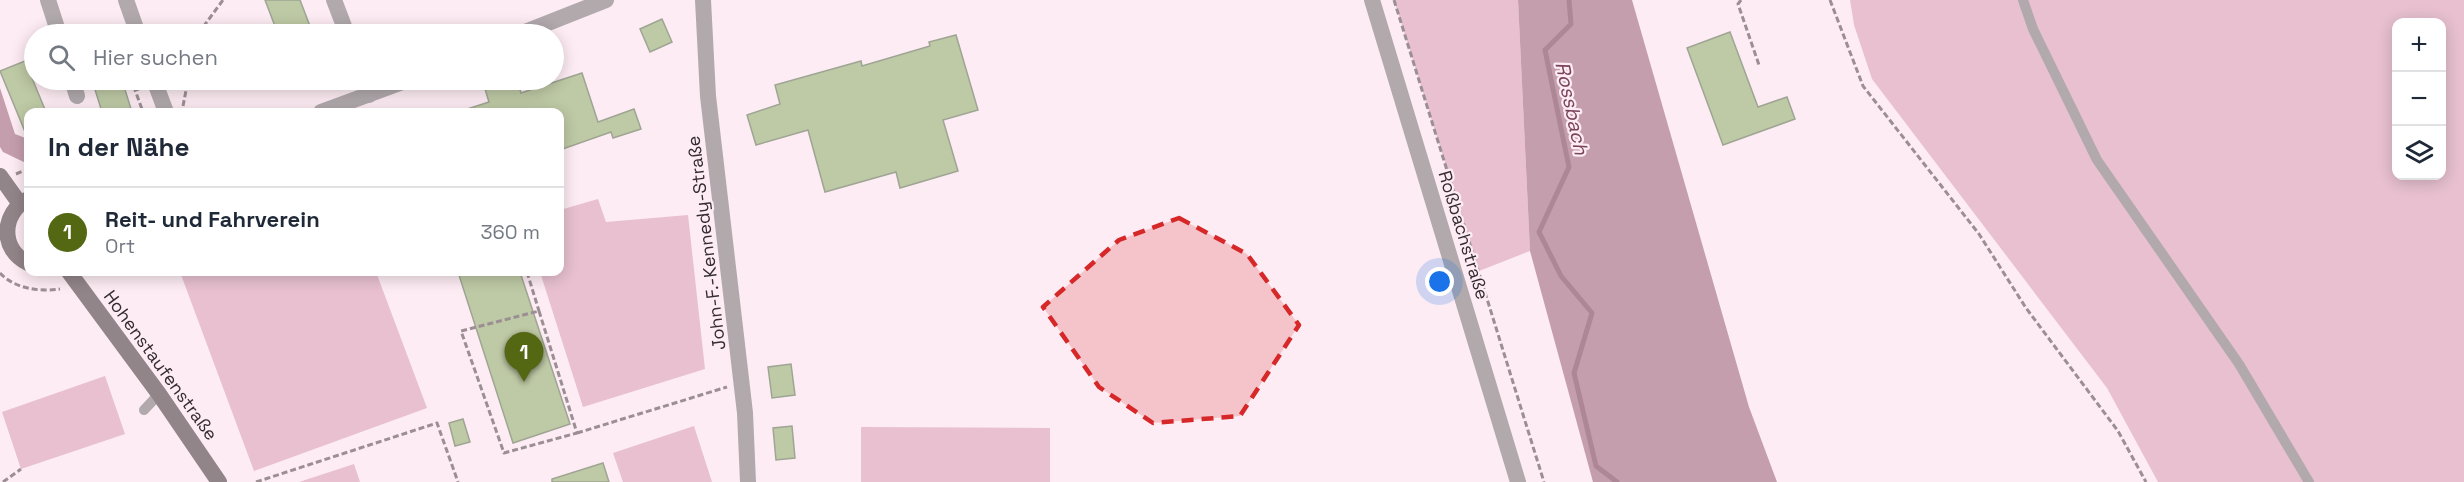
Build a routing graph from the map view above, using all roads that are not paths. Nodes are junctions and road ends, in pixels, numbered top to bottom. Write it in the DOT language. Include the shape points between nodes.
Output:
graph roads {
  1 [pos="48,0"];
  2 [pos="126,0"];
  3 [pos="334,0"];
  4 [pos="606,0"];
  5 [pos="703,0"];
  6 [pos="1372,0"];
  7 [pos="2023,0"];
  8 [pos="55,24"];
  9 [pos="134,24"];
  10 [pos="343,24"];
  11 [pos="545,24"];
  12 [pos="75,90"];
  13 [pos="159,90"];
  14 [pos="361,90"];
  15 [pos="77,96"];
  16 [pos="169,108"];
  17 [pos="328,108"];
  18 [pos="0,176"];
  19 [pos="24,201"];
  20 [pos="4,246"];
  21 [pos="24,261"];
  22 [pos="73,276"];
  23 [pos="159,394"];
  24 [pos="144,410"];
  25 [pos="219,482"];
  26 [pos="748,482"];
  27 [pos="1518,482"];
  28 [pos="2308,482"];
  1 -- 8 [label="street"];
  2 -- 9 [label="street"];
  3 -- 10 [label="street"];
  4 -- 11 [label="street"];
  5 -- 26 [label="street, John-F.-Kennedy-Straße" via="708,96 746,413"];
  6 -- 27 [label="street, Roßbachstraße"];
  7 -- 28 [label="lane" via="2097,160 2239,364"];
  12 -- 15 [label="street"];
  13 -- 16 [label="street"];
  14 -- 17 [label="street"];
  18 -- 19 [label="main road"];
  19 -- 20 [label="main road" via="7,222"];
  20 -- 21 [label="main road"];
  22 -- 23 [label="main road, Hohenstaufenstraße"];
  23 -- 24 [label="lane"];
  23 -- 25 [label="main road, Hohenstaufenstraße"];
}
